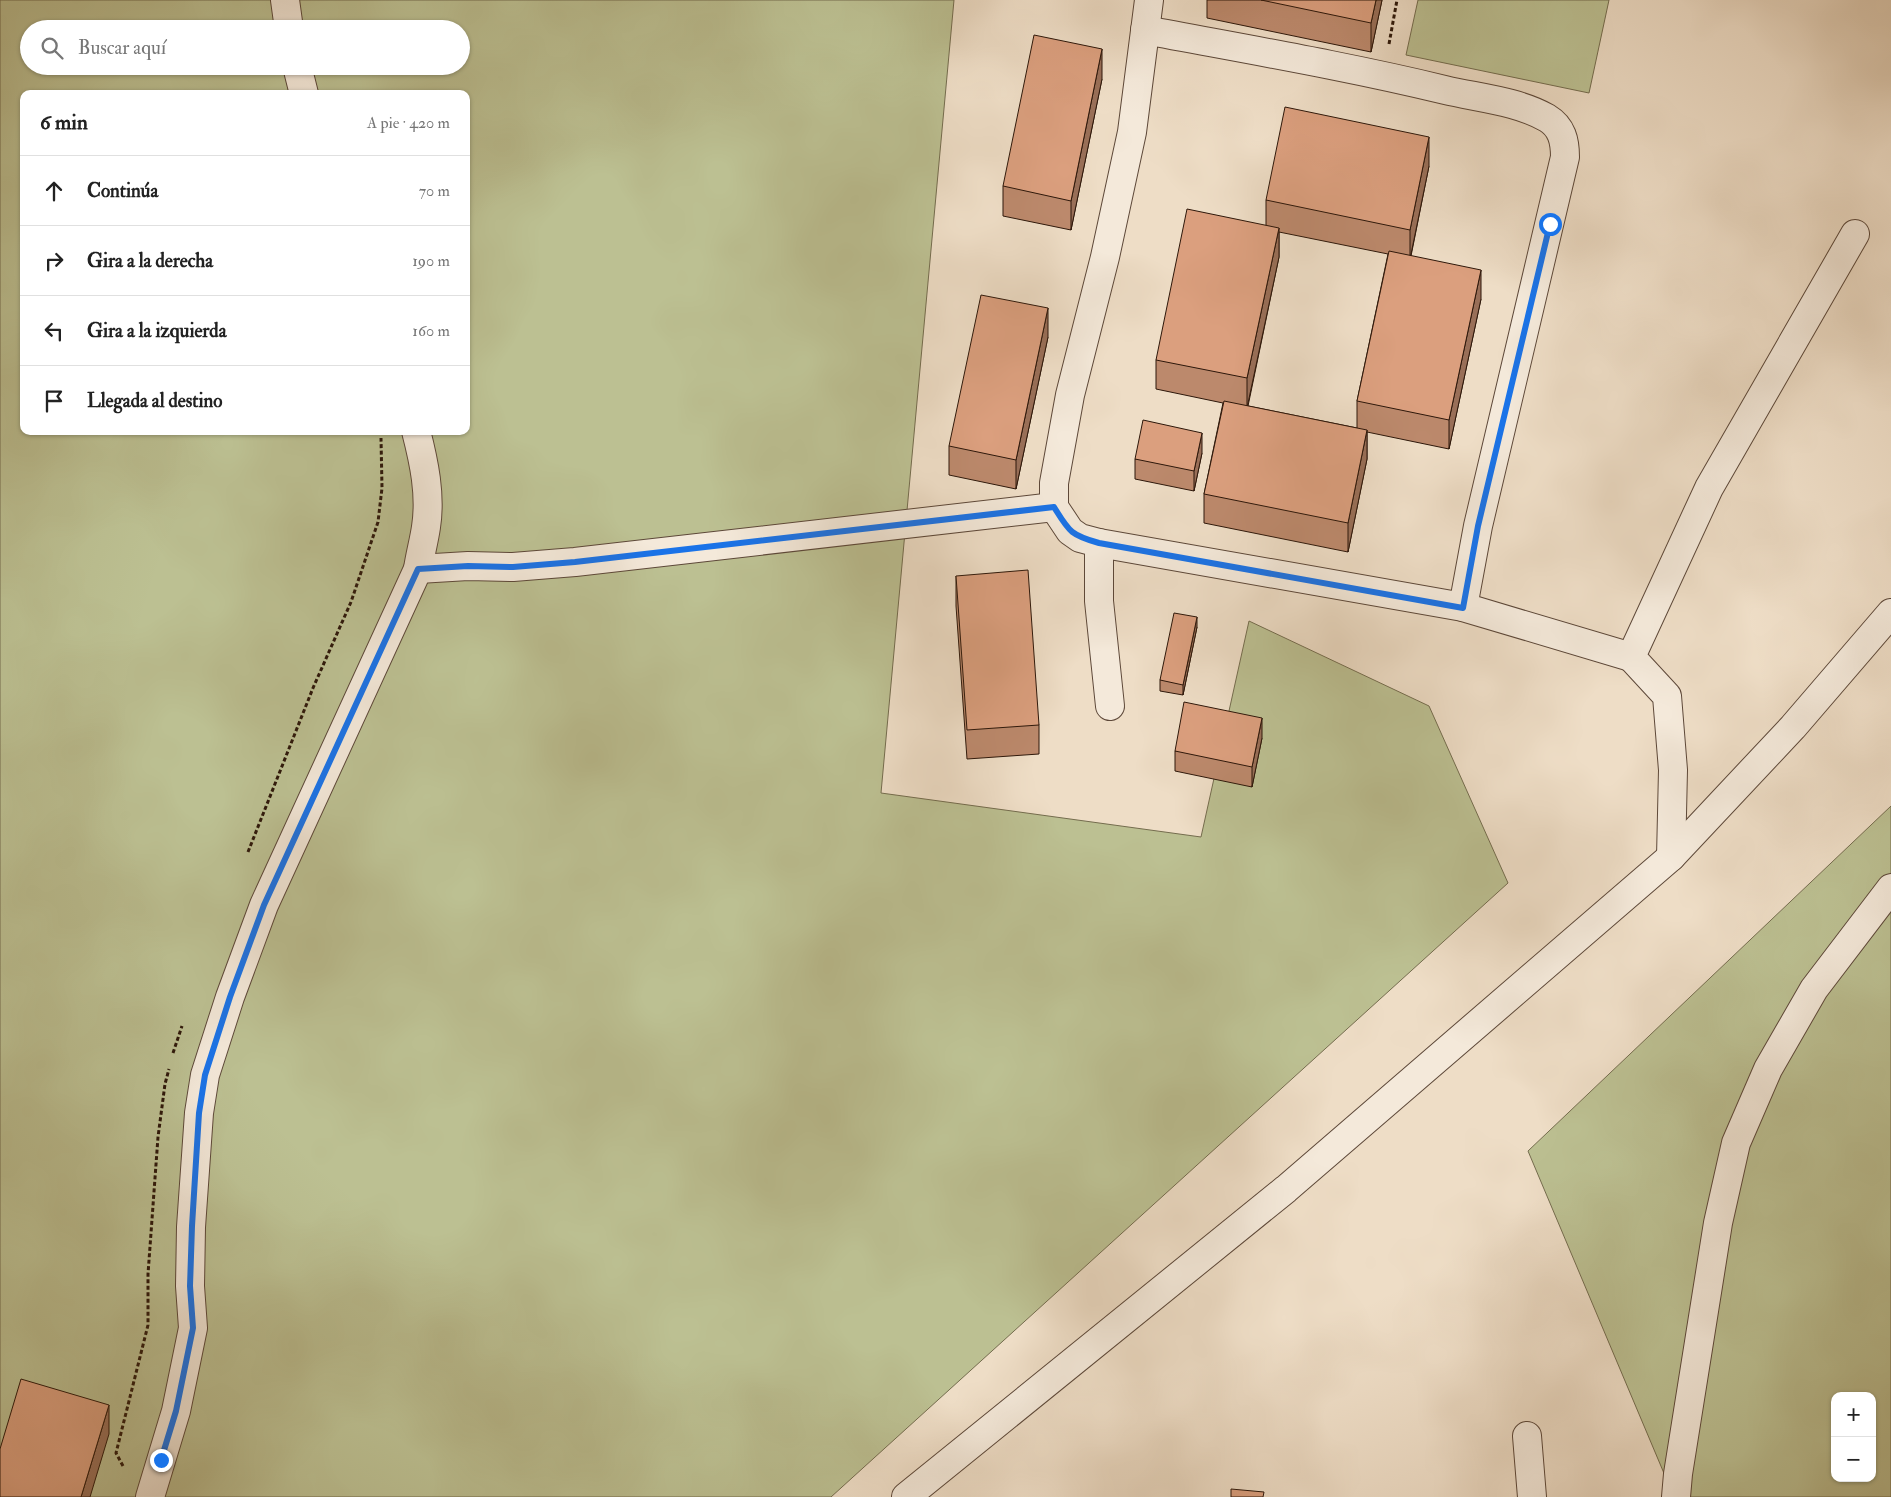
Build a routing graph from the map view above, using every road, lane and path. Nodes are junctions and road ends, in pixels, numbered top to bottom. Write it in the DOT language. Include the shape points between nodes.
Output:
graph roads {
  1 [pos="285,0"];
  2 [pos="1149,0"];
  3 [pos="1398,0"];
  4 [pos="288,20"];
  5 [pos="1145,30"];
  6 [pos="299,75"];
  7 [pos="1383,75"];
  8 [pos="303,90"];
  9 [pos="1855,234"];
  10 [pos="417,435"];
  11 [pos="1054,507"];
  12 [pos="1099,543"];
  13 [pos="418,569"];
  14 [pos="1463,608"];
  15 [pos="1891,613"];
  16 [pos="1631,657"];
  17 [pos="1110,706"];
  18 [pos="1671,857"];
  19 [pos="1891,888"];
  20 [pos="1527,1436"];
  21 [pos="150,1497"];
  22 [pos="906,1497"];
  23 [pos="1532,1497"];
  24 [pos="1676,1497"];
  1 -- 4 [label="street"];
  2 -- 5 [label="street"];
  3 -- 7 [label="path"];
  5 -- 7 [label="street"];
  5 -- 11 [label="street" via="1132,132 1103,266 1070,395 1056,474"];
  6 -- 8 [label="street"];
  7 -- 14 [label="street" via="1524,108 1558,127 1565,144 1550,224 1478,526"];
  9 -- 16 [label="street" via="1709,488"];
  10 -- 13 [label="street" via="427,496 426,526"];
  11 -- 12 [label="street" via="1070,531 1080,538"];
  11 -- 13 [label="street" via="575,562"];
  12 -- 14 [label="street"];
  12 -- 17 [label="street" via="1099,601"];
  13 -- 21 [label="street" via="264,905 205,1075 199,1113 192,1226 190,1286 193,1328 176,1411"];
  14 -- 16 [label="street"];
  15 -- 18 [label="street" via="1793,727"];
  16 -- 18 [label="street" via="1667,696 1673,770"];
  18 -- 22 [label="street" via="1286,1189"];
  19 -- 24 [label="street" via="1814,990 1768,1069 1736,1143 1718,1223"];
  20 -- 23 [label="street"];
}
